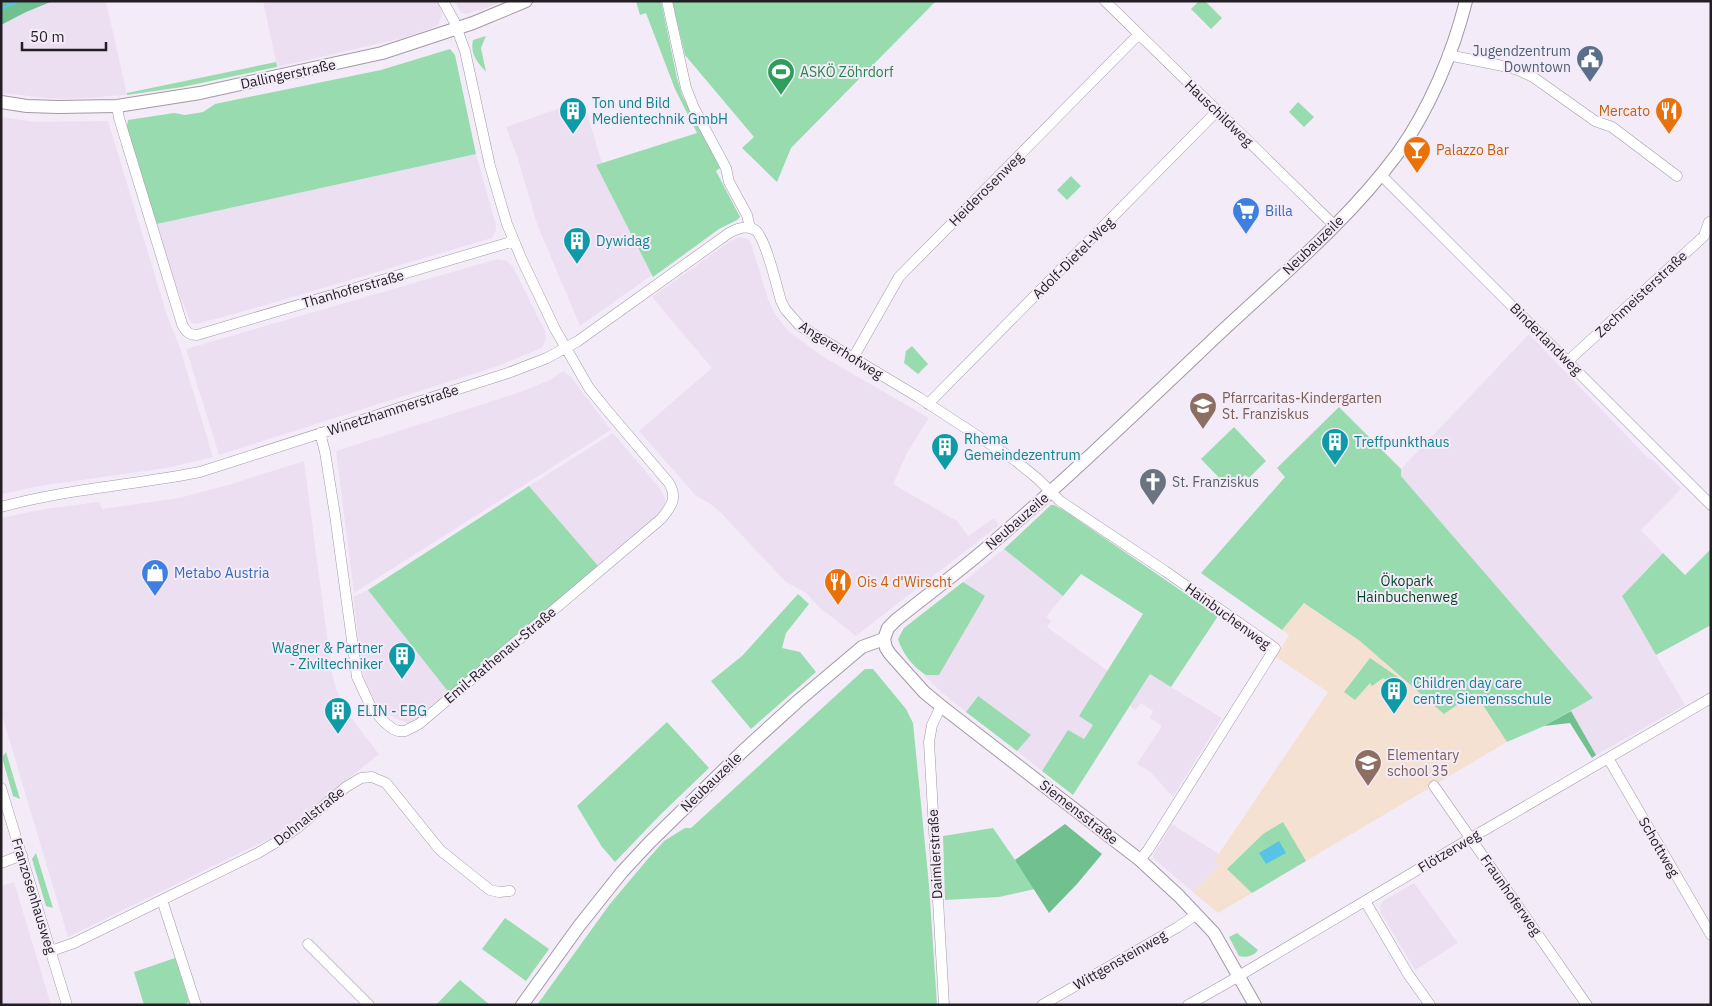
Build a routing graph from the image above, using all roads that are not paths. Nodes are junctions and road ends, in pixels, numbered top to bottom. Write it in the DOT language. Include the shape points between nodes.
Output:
graph roads {
  1 [pos="443,1"];
  2 [pos="526,1"];
  3 [pos="667,1"];
  4 [pos="1105,1"];
  5 [pos="1466,1"];
  6 [pos="457,29"];
  7 [pos="1138,34"];
  8 [pos="1448,55"];
  9 [pos="1,102"];
  10 [pos="117,106"];
  11 [pos="1217,111"];
  12 [pos="1381,175"];
  13 [pos="1678,176"];
  14 [pos="1709,222"];
  15 [pos="1334,225"];
  16 [pos="750,228"];
  17 [pos="514,240"];
  18 [pos="565,348"];
  19 [pos="853,358"];
  20 [pos="1568,361"];
  21 [pos="928,404"];
  22 [pos="320,434"];
  23 [pos="1050,492"];
  24 [pos="1711,505"];
  25 [pos="1,507"];
  26 [pos="884,639"];
  27 [pos="1711,698"];
  28 [pos="941,706"];
  29 [pos="1608,758"];
  30 [pos="1434,786"];
  31 [pos="1,788"];
  32 [pos="1471,838"];
  33 [pos="22,855"];
  34 [pos="1140,860"];
  35 [pos="1,863"];
  36 [pos="510,891"];
  37 [pos="162,900"];
  38 [pos="1365,901"];
  39 [pos="1196,914"];
  40 [pos="1711,935"];
  41 [pos="308,944"];
  42 [pos="51,951"];
  43 [pos="1238,975"];
  44 [pos="67,1005"];
  45 [pos="196,1005"];
  46 [pos="369,1005"];
  47 [pos="522,1005"];
  48 [pos="944,1005"];
  49 [pos="1042,1005"];
  50 [pos="1188,1005"];
  51 [pos="1255,1005"];
  52 [pos="1430,1005"];
  53 [pos="1587,1005"];
  1 -- 6 [label="street"];
  2 -- 6 [label="street, Dallingerstraße"];
  3 -- 16 [label="street, Angererhofweg" via="686,88 726,168"];
  4 -- 7 [label="street, Hauschildweg"];
  5 -- 8 [label="street, Neubauzeile"];
  6 -- 10 [label="street, Dallingerstraße" via="382,53 318,68 200,93"];
  6 -- 17 [label="street" via="465,51 490,166"];
  7 -- 11 [label="street, Hauschildweg"];
  7 -- 19 [label="street, Heiderosenweg" via="899,278"];
  8 -- 12 [label="street, Neubauzeile" via="1418,120"];
  8 -- 13 [label="street" via="1503,66 1533,77 1595,121 1612,127"];
  9 -- 10 [label="street, Dallingerstraße" via="27,106"];
  10 -- 17 [label="street, Thanhoferstraße" via="182,324 191,335"];
  11 -- 15 [label="street, Hauschildweg"];
  11 -- 21 [label="street, Adolf-Dietel-Weg"];
  12 -- 15 [label="street, Neubauzeile"];
  12 -- 20 [label="street, Binderlandweg"];
  14 -- 20 [label="street, Zechmeisterstraße" via="1704,236"];
  15 -- 23 [label="street, Neubauzeile"];
  16 -- 18 [label="street, Winetzhammerstraße" via="728,233"];
  16 -- 19 [label="street, Angererhofweg" via="763,241 781,301 792,319"];
  17 -- 18 [label="street"];
  18 -- 22 [label="street, Winetzhammerstraße" via="508,373"];
  18 -- 22 [label="street, Emil-Rathenau-Straße" via="600,402 669,483 673,490 672,504 661,519 419,724 405,731 398,731 384,722 370,705 358,677"];
  19 -- 21 [label="street, Angererhofweg"];
  20 -- 24 [label="street, Binderlandweg"];
  21 -- 23 [label="street, Angererhofweg" via="1016,461"];
  22 -- 25 [label="street, Winetzhammerstraße" via="200,472 58,494"];
  23 -- 26 [label="street, Neubauzeile" via="988,547 896,620"];
  23 -- 34 [label="street, Hainbuchenweg" via="1274,648"];
  26 -- 28 [label="street, Siemensstraße" via="890,654"];
  26 -- 47 [label="street, Neubauzeile" via="862,647 798,701 649,843 579,926"];
  27 -- 29 [label="street, Flötzerweg"];
  28 -- 34 [label="street, Siemensstraße"];
  28 -- 48 [label="street, Daimlerstraße" via="932,725 929,742"];
  29 -- 32 [label="street, Flötzerweg"];
  29 -- 40 [label="street, Schottweg"];
  30 -- 32 [label="street, Fraunhoferweg"];
  31 -- 33 [label="street, Franzosenhausweg"];
  32 -- 38 [label="street, Flötzerweg"];
  32 -- 53 [label="street, Fraunhoferweg"];
  33 -- 35 [label="street"];
  33 -- 42 [label="street, Franzosenhausweg"];
  34 -- 39 [label="street, Siemensstraße"];
  36 -- 37 [label="street, Dohnalstraße" via="490,890 452,861 426,835 386,783 372,777 361,778 346,787 280,840"];
  37 -- 42 [label="street, Dohnalstraße"];
  37 -- 45 [label="street"];
  38 -- 43 [label="street, Flötzerweg"];
  38 -- 52 [label="street"];
  39 -- 43 [label="street, Siemensstraße" via="1214,933"];
  39 -- 49 [label="street, Wittgensteinweg"];
  41 -- 46 [label="street"];
  42 -- 44 [label="street, Franzosenhausweg"];
  43 -- 50 [label="street, Flötzerweg"];
  43 -- 51 [label="street, Siemensstraße"];
}
